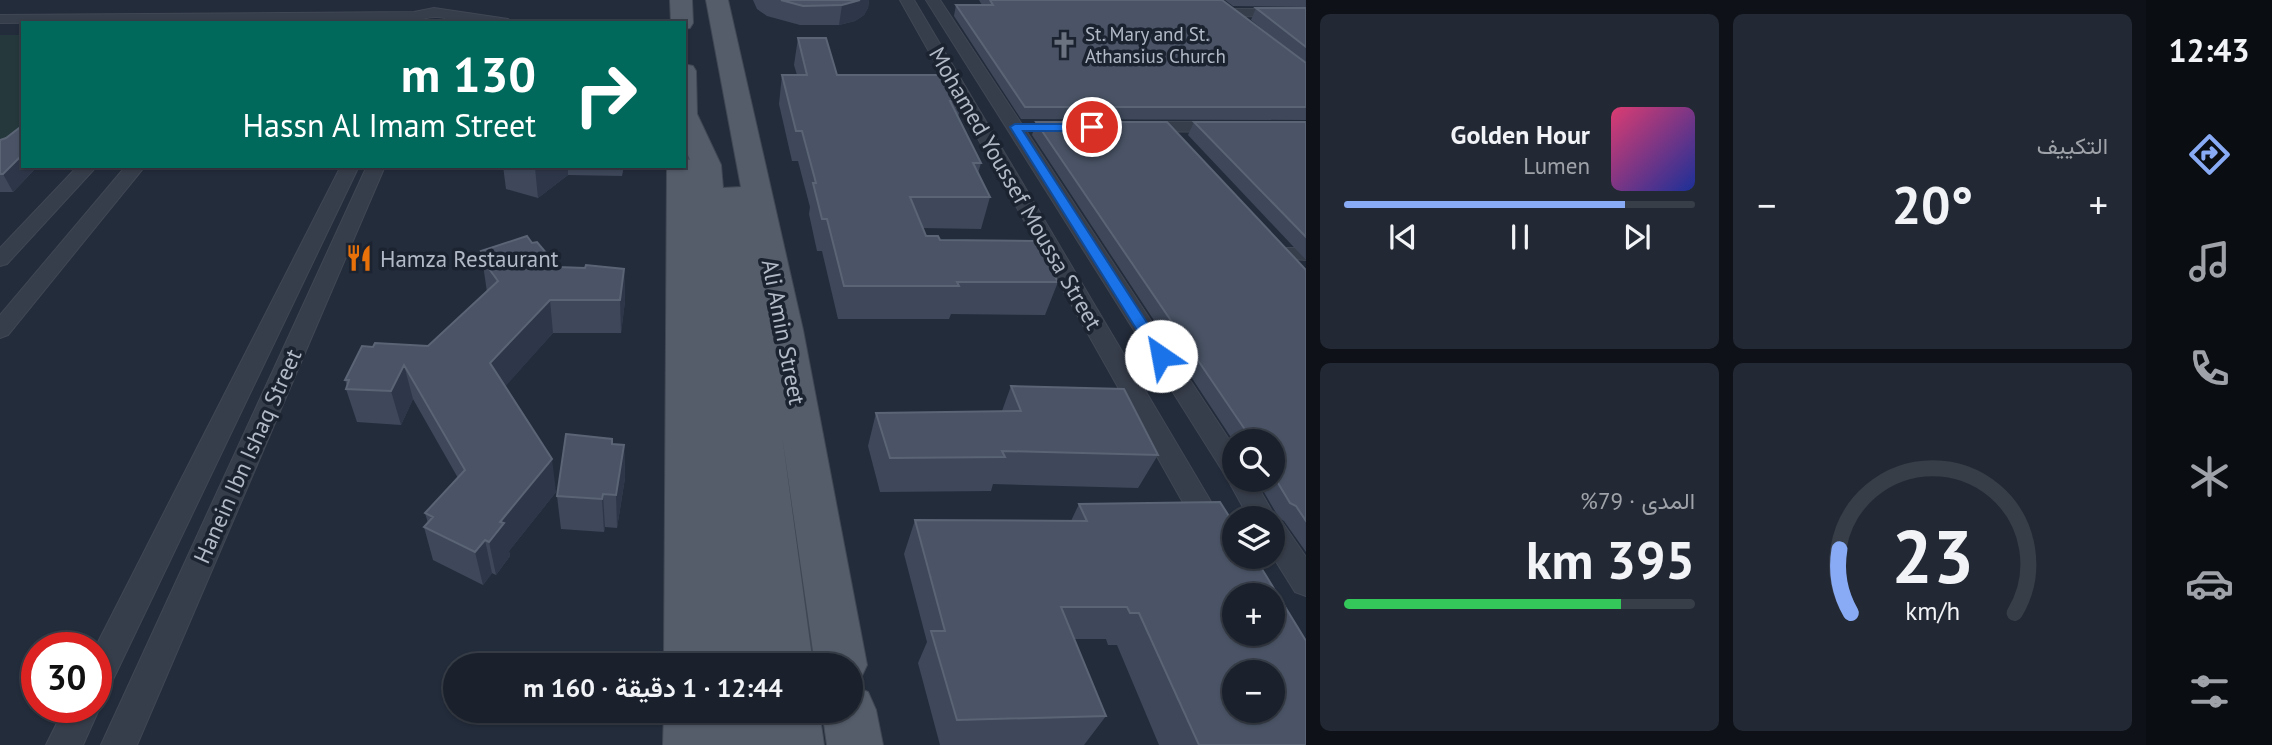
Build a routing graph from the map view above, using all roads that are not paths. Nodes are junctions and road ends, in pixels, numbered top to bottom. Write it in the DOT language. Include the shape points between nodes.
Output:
graph roads {
  1 [pos="149,0"];
  2 [pos="285,0"];
  3 [pos="433,0"];
  4 [pos="681,0"];
  5 [pos="717,0"];
  6 [pos="907,0"];
  7 [pos="933,0"];
  8 [pos="1213,0"];
  9 [pos="451,13"];
  10 [pos="1228,13"];
  11 [pos="1306,13"];
  12 [pos="271,17"];
  13 [pos="129,18"];
  14 [pos="414,18"];
  15 [pos="0,19"];
  16 [pos="497,21"];
  17 [pos="682,21"];
  18 [pos="0,26"];
  19 [pos="21,26"];
  20 [pos="1245,26"];
  21 [pos="734,83"];
  22 [pos="686,117"];
  23 [pos="981,127"];
  24 [pos="1022,127"];
  25 [pos="1126,127"];
  26 [pos="1168,127"];
  27 [pos="1237,127"];
  28 [pos="1186,147"];
  29 [pos="86,168"];
  30 [pos="134,168"];
  31 [pos="349,168"];
  32 [pos="375,168"];
  33 [pos="681,168"];
  34 [pos="1289,251"];
  35 [pos="0,260"];
  36 [pos="1306,277"];
  37 [pos="0,330"];
  38 [pos="1222,451"];
  39 [pos="1222,546"];
  40 [pos="1285,550"];
  41 [pos="1306,583"];
  42 [pos="112,648"];
  43 [pos="690,653"];
  44 [pos="737,653"];
  45 [pos="786,653"];
  46 [pos="839,653"];
  47 [pos="75,723"];
  48 [pos="691,723"];
  49 [pos="742,723"];
  50 [pos="793,723"];
  51 [pos="851,723"];
  52 [pos="64,745"];
  53 [pos="119,745"];
  54 [pos="691,745"];
  55 [pos="743,745"];
  56 [pos="796,745"];
  57 [pos="855,745"];
  1 -- 13 [label="street"];
  2 -- 12 [label="street"];
  3 -- 14 [label="street"];
  4 -- 17 [label="main road"];
  5 -- 21 [label="main road, Ali Amin Street"];
  6 -- 23 [label="street, Mohamed Youssef Moussa Street"];
  7 -- 24 [label="street, Mohamed Youssef Moussa Street"];
  8 -- 10 [label="street"];
  9 -- 14 [label="street"];
  9 -- 16 [label="street"];
  10 -- 11 [label="street"];
  10 -- 20 [label="street"];
  12 -- 13 [label="street"];
  12 -- 14 [label="street"];
  13 -- 15 [label="street"];
  18 -- 19 [label="street"];
  21 -- 45 [label="main road" via="727,132"];
  21 -- 46 [label="main road, Ali Amin Street" via="785,330"];
  22 -- 44 [label="main road" via="707,165"];
  23 -- 24 [label="street"];
  23 -- 39 [label="street, Mohamed Youssef Moussa Street"];
  24 -- 38 [label="street, Mohamed Youssef Moussa Street"];
  25 -- 26 [label="street"];
  26 -- 27 [label="street"];
  26 -- 28 [label="street"];
  29 -- 35 [label="street"];
  30 -- 37 [label="street"];
  31 -- 42 [label="street, Hanein Ibn Ishaq Street"];
  32 -- 53 [label="street, Hanein Ibn Ishaq Street"];
  33 -- 43 [label="main road"];
  34 -- 36 [label="street"];
  40 -- 41 [label="street"];
  47 -- 52 [label="street"];
  48 -- 54 [label="main road"];
  49 -- 55 [label="main road"];
  50 -- 56 [label="main road"];
  51 -- 57 [label="main road"];
}
